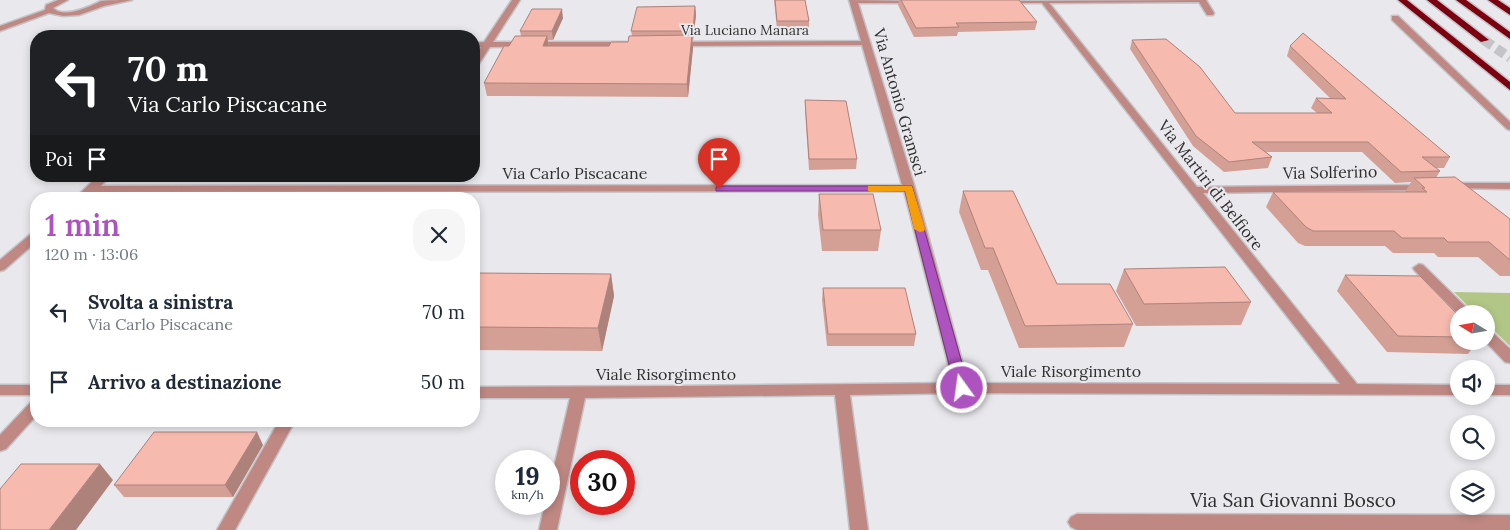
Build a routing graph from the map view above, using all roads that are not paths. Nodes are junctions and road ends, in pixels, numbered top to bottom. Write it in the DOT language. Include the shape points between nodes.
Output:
graph roads {
  1 [pos="64,0"];
  2 [pos="128,0"];
  3 [pos="516,0"];
  4 [pos="1402,0"];
  5 [pos="1431,0"];
  6 [pos="1460,0"];
  7 [pos="1492,0"];
  8 [pos="853,1"];
  9 [pos="926,1"];
  10 [pos="990,1"];
  11 [pos="1044,1"];
  12 [pos="1202,1"];
  13 [pos="104,2"];
  14 [pos="49,12"];
  15 [pos="1510,12"];
  16 [pos="1210,14"];
  17 [pos="1395,18"];
  18 [pos="0,29"];
  19 [pos="1510,36"];
  20 [pos="1484,40"];
  21 [pos="866,43"];
  22 [pos="638,44"];
  23 [pos="668,44"];
  24 [pos="480,45"];
  25 [pos="485,45"];
  26 [pos="480,54"];
  27 [pos="1510,87"];
  28 [pos="1510,127"];
  29 [pos="98,182"];
  30 [pos="406,182"];
  31 [pos="1466,186"];
  32 [pos="1510,186"];
  33 [pos="91,188"];
  34 [pos="909,188"];
  35 [pos="402,189"];
  36 [pos="1194,190"];
  37 [pos="87,192"];
  38 [pos="1480,198"];
  39 [pos="30,241"];
  40 [pos="0,267"];
  41 [pos="1419,268"];
  42 [pos="1457,305"];
  43 [pos="1495,343"];
  44 [pos="1510,358"];
  45 [pos="962,388"];
  46 [pos="0,390"];
  47 [pos="30,390"];
  48 [pos="842,390"];
  49 [pos="1353,390"];
  50 [pos="1450,390"];
  51 [pos="1495,390"];
  52 [pos="1510,390"];
  53 [pos="480,392"];
  54 [pos="579,392"];
  55 [pos="30,412"];
  56 [pos="284,427"];
  57 [pos="0,445"];
  58 [pos="1077,522"];
  59 [pos="1510,523"];
  60 [pos="1422,526"];
  61 [pos="226,530"];
  62 [pos="548,530"];
  63 [pos="859,530"];
  1 -- 14 [label="street" via="49,7"];
  2 -- 13 [label="street"];
  3 -- 25 [label="street"];
  4 -- 27 [label="highway"];
  5 -- 20 [label="highway"];
  6 -- 19 [label="highway"];
  7 -- 15 [label="highway"];
  8 -- 9 [label="street"];
  8 -- 21 [label="street, Via Antonio Gramsci"];
  10 -- 11 [label="street"];
  11 -- 12 [label="street"];
  11 -- 36 [label="street, Via Martiri di Belfiore"];
  12 -- 16 [label="street"];
  13 -- 14 [label="street" via="78,12"];
  14 -- 18 [label="street"];
  17 -- 28 [label="street"];
  21 -- 23 [label="street, Via Luciano Manara"];
  21 -- 34 [label="street, Via Antonio Gramsci"];
  22 -- 25 [label="street"];
  24 -- 25 [label="street"];
  25 -- 26 [label="street"];
  29 -- 33 [label="street"];
  30 -- 35 [label="street"];
  31 -- 32 [label="street, Via Solferino"];
  31 -- 36 [label="street, Via Solferino"];
  31 -- 38 [label="street"];
  33 -- 35 [label="street, Via Carlo Piscacane"];
  33 -- 37 [label="street"];
  34 -- 35 [label="street, Via Carlo Piscacane"];
  34 -- 45 [label="street, Via Antonio Gramsci"];
  36 -- 49 [label="street, Via Martiri di Belfiore"];
  39 -- 40 [label="street"];
  41 -- 42 [label="street"];
  43 -- 44 [label="street"];
  45 -- 48 [label="street, Viale Risorgimento"];
  45 -- 49 [label="street, Viale Risorgimento"];
  46 -- 47 [label="street"];
  48 -- 54 [label="street, Viale Risorgimento"];
  48 -- 63 [label="street"];
  49 -- 50 [label="street, Viale Risorgimento"];
  51 -- 52 [label="street"];
  53 -- 54 [label="street, Viale Risorgimento"];
  54 -- 62 [label="street"];
  55 -- 57 [label="street"];
  56 -- 61 [label="street"];
  58 -- 60 [label="street, Via San Giovanni Bosco"];
  59 -- 60 [label="street, Via San Giovanni Bosco"];
}
